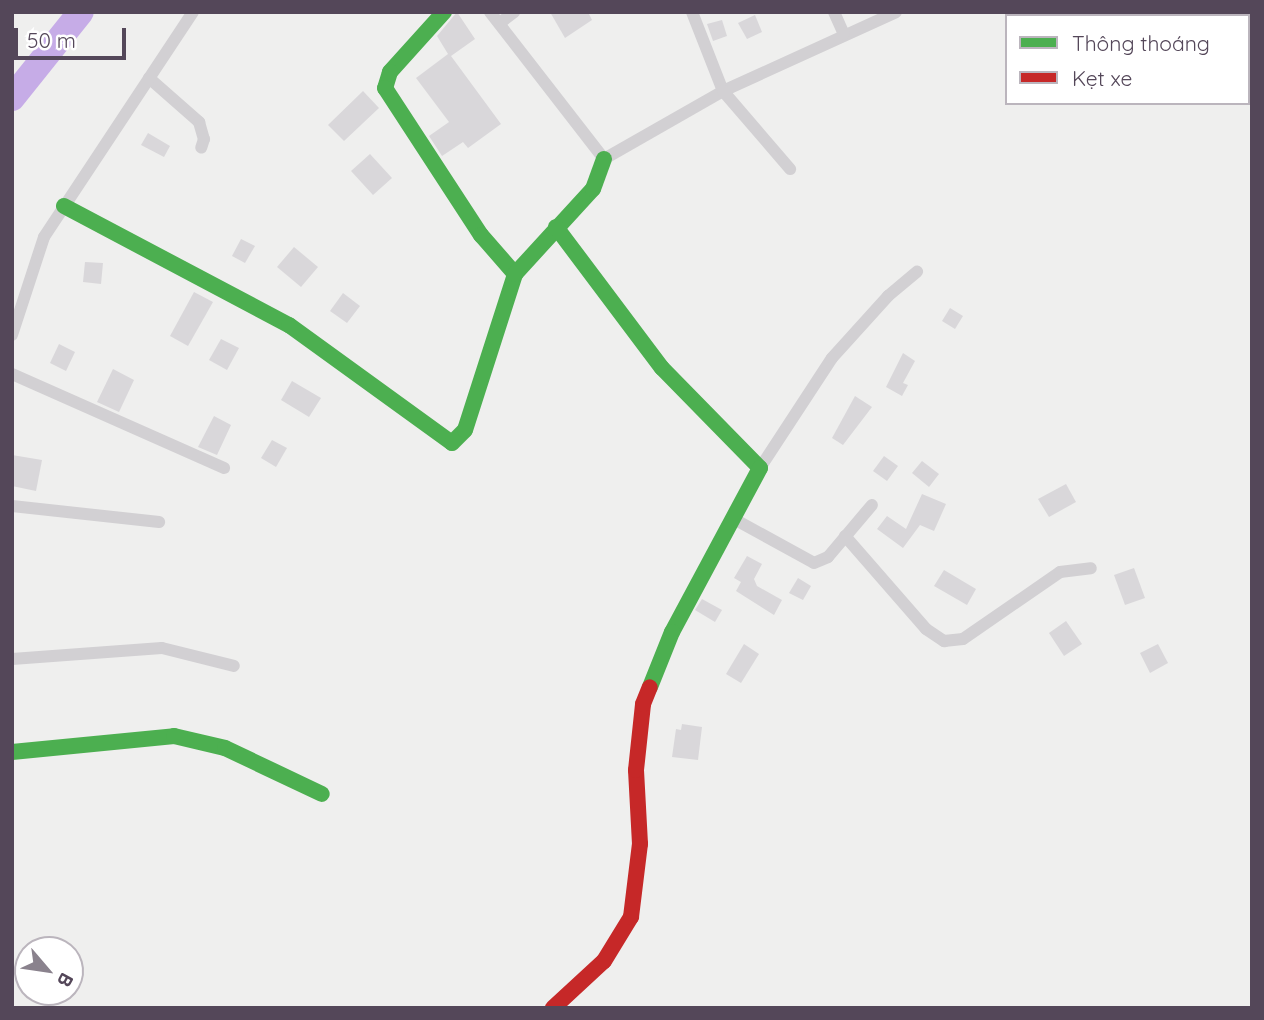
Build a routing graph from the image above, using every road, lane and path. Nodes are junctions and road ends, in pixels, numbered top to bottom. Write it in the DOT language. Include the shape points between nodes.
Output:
graph roads {
  1 [pos="193,12"];
  2 [pos="444,12"];
  3 [pos="490,12"];
  4 [pos="514,12"];
  5 [pos="692,12"];
  6 [pos="834,12"];
  7 [pos="896,12"];
  8 [pos="500,23"];
  9 [pos="844,34"];
  10 [pos="149,78"];
  11 [pos="723,91"];
  12 [pos="201,148"];
  13 [pos="604,159"];
  14 [pos="790,169"];
  15 [pos="64,206"];
  16 [pos="556,226"];
  17 [pos="917,272"];
  18 [pos="515,274"];
  19 [pos="12,335"];
  20 [pos="12,374"];
  21 [pos="224,468"];
  22 [pos="761,468"];
  23 [pos="872,505"];
  24 [pos="12,506"];
  25 [pos="734,519"];
  26 [pos="159,522"];
  27 [pos="845,536"];
  28 [pos="1091,568"];
  29 [pos="12,659"];
  30 [pos="234,666"];
  31 [pos="12,752"];
  32 [pos="322,794"];
  33 [pos="554,1008"];
  1 -- 10 [label="street"];
  2 -- 18 [label="street" via="390,72 385,88 481,235"];
  3 -- 8 [label="street"];
  4 -- 8 [label="street"];
  5 -- 11 [label="street"];
  6 -- 9 [label="street"];
  7 -- 9 [label="street"];
  8 -- 13 [label="street"];
  9 -- 11 [label="street"];
  10 -- 12 [label="street" via="199,122"];
  10 -- 15 [label="street"];
  11 -- 13 [label="street"];
  11 -- 14 [label="street"];
  13 -- 16 [label="street" via="593,189"];
  15 -- 18 [label="street" via="289,324 453,443 465,430"];
  15 -- 19 [label="street" via="44,237"];
  16 -- 18 [label="street"];
  16 -- 22 [label="street" via="662,368"];
  17 -- 22 [label="street" via="888,296 832,358"];
  20 -- 21 [label="street"];
  22 -- 25 [label="street"];
  23 -- 27 [label="street"];
  24 -- 26 [label="street"];
  25 -- 27 [label="street" via="814,563 828,557"];
  25 -- 33 [label="street" via="673,632 643,704 637,740 640,844 631,917 604,961"];
  27 -- 28 [label="street" via="926,629 944,640 963,639 1059,572"];
  29 -- 30 [label="street" via="162,648"];
  31 -- 32 [label="street" via="173,736 225,748"];
}
